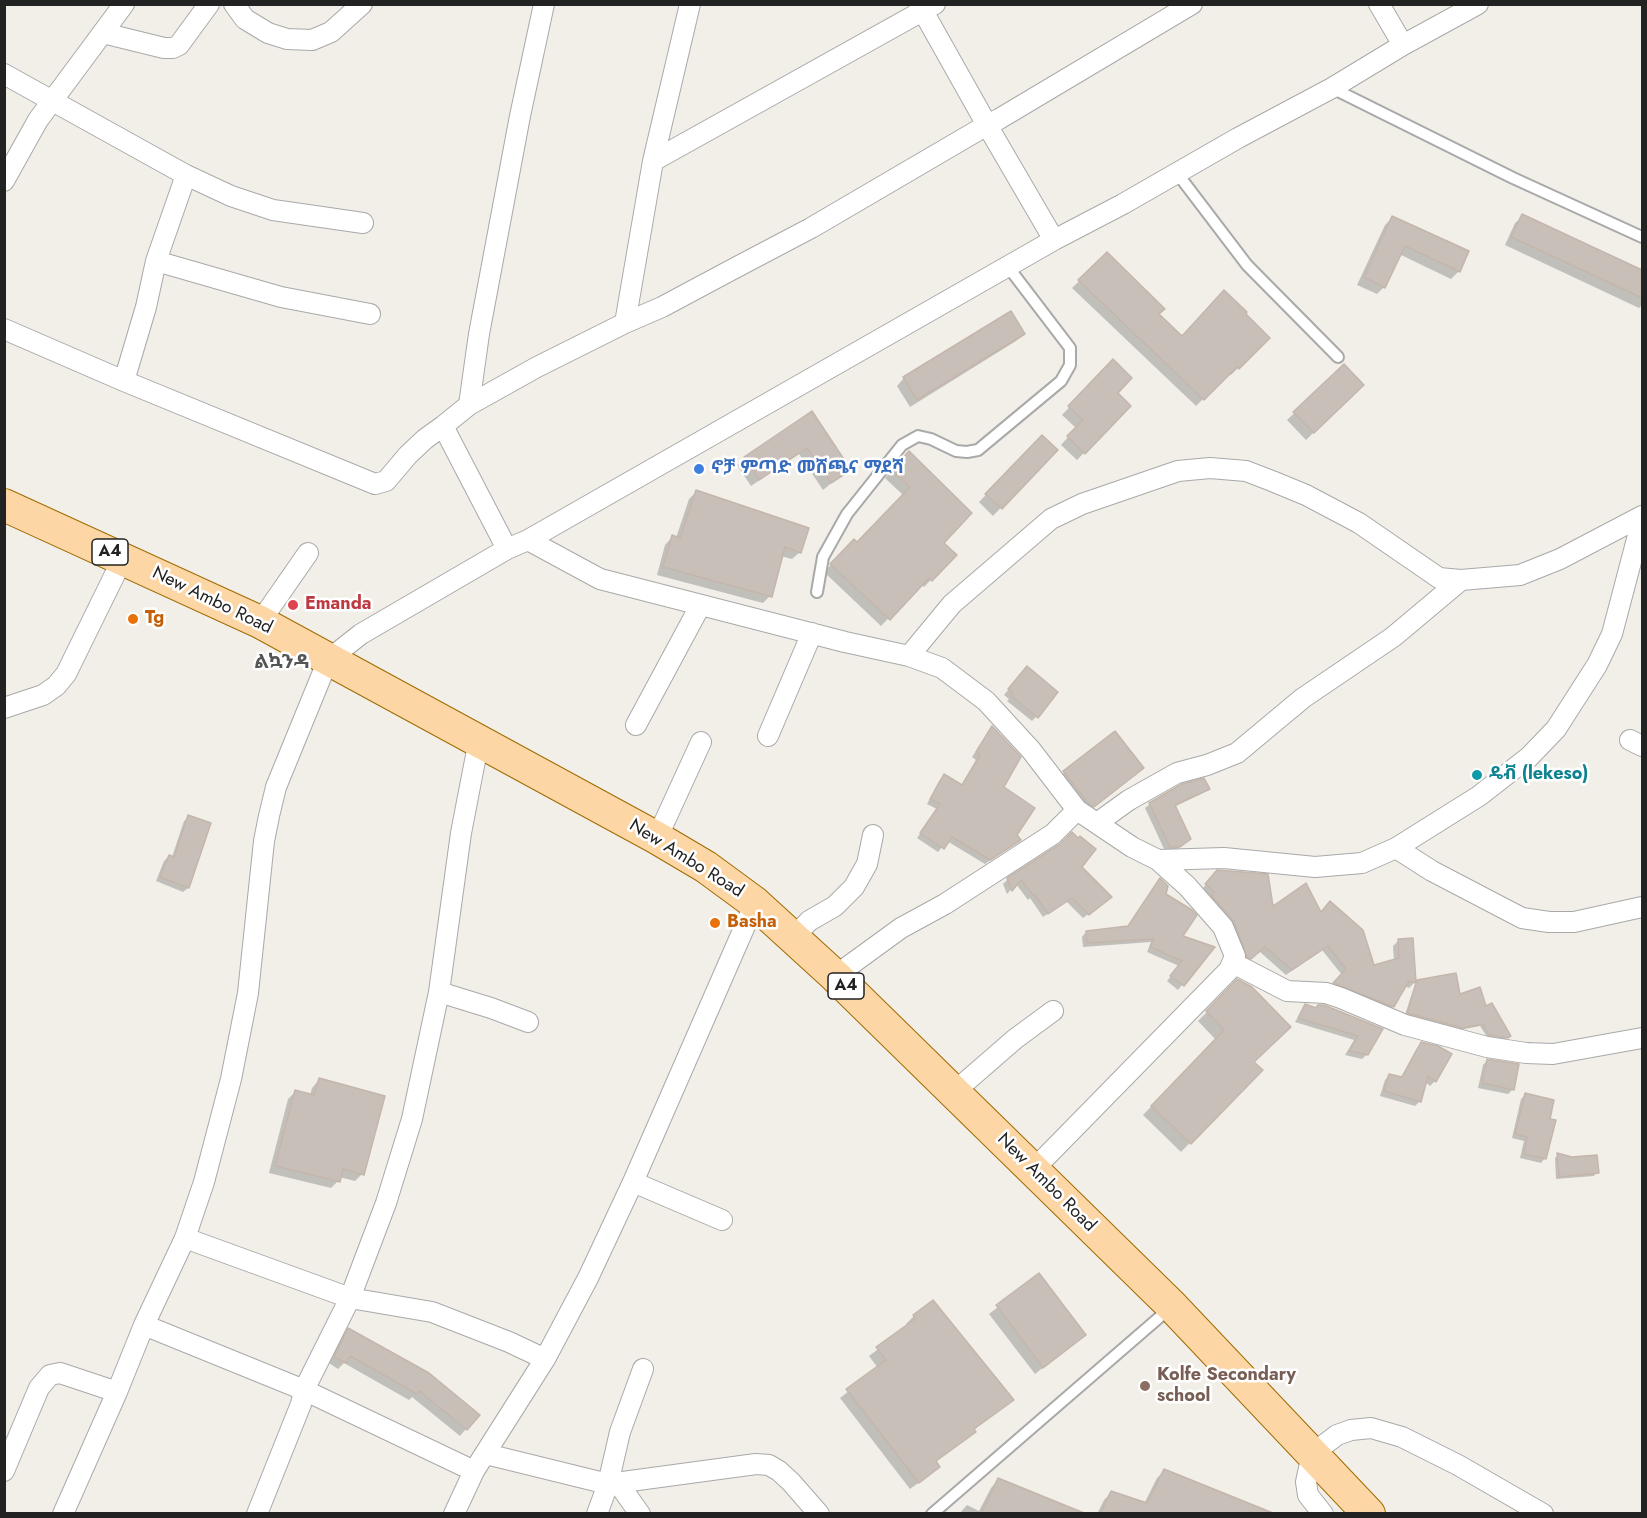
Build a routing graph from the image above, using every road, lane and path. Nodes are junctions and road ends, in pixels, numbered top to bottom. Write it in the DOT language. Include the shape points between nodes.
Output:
graph roads {
  1 [pos="124,4"];
  2 [pos="209,4"];
  3 [pos="234,4"];
  4 [pos="362,4"];
  5 [pos="544,4"];
  6 [pos="690,4"];
  7 [pos="1192,4"];
  8 [pos="1379,4"];
  9 [pos="1478,4"];
  10 [pos="926,7"];
  11 [pos="103,33"];
  12 [pos="1403,45"];
  13 [pos="4,74"];
  14 [pos="1332,88"];
  15 [pos="53,101"];
  16 [pos="987,125"];
  17 [pos="653,161"];
  18 [pos="1177,173"];
  19 [pos="186,176"];
  20 [pos="4,181"];
  21 [pos="363,223"];
  22 [pos="1642,237"];
  23 [pos="1054,240"];
  24 [pos="156,261"];
  25 [pos="1009,268"];
  26 [pos="370,314"];
  27 [pos="625,323"];
  28 [pos="4,329"];
  29 [pos="1338,357"];
  30 [pos="124,381"];
  31 [pos="469,405"];
  32 [pos="443,426"];
  33 [pos="4,505"];
  34 [pos="1642,518"];
  35 [pos="528,540"];
  36 [pos="507,549"];
  37 [pos="308,553"];
  38 [pos="123,558"];
  39 [pos="1461,580"];
  40 [pos="817,592"];
  41 [pos="700,606"];
  42 [pos="260,622"];
  43 [pos="812,633"];
  44 [pos="909,656"];
  45 [pos="328,660"];
  46 [pos="4,708"];
  47 [pos="636,725"];
  48 [pos="768,736"];
  49 [pos="479,740"];
  50 [pos="701,742"];
  51 [pos="1077,810"];
  52 [pos="1097,823"];
  53 [pos="873,835"];
  54 [pos="657,838"];
  55 [pos="1396,848"];
  56 [pos="1158,860"];
  57 [pos="755,903"];
  58 [pos="1642,907"];
  59 [pos="794,937"];
  60 [pos="1233,963"];
  61 [pos="835,976"];
  62 [pos="439,992"];
  63 [pos="1053,1011"];
  64 [pos="528,1022"];
  65 [pos="1642,1038"];
  66 [pos="954,1092"];
  67 [pos="1033,1170"];
  68 [pos="633,1182"];
  69 [pos="722,1220"];
  70 [pos="184,1238"];
  71 [pos="350,1298"];
  72 [pos="1172,1306"];
  73 [pos="144,1325"];
  74 [pos="545,1359"];
  75 [pos="643,1369"];
  76 [pos="304,1390"];
  77 [pos="117,1392"];
  78 [pos="486,1454"];
  79 [pos="1312,1454"];
  80 [pos="4,1471"];
  81 [pos="474,1471"];
  82 [pos="613,1483"];
  83 [pos="63,1514"];
  84 [pos="257,1514"];
  85 [pos="454,1514"];
  86 [pos="597,1514"];
  87 [pos="640,1514"];
  88 [pos="819,1514"];
  89 [pos="932,1514"];
  90 [pos="1323,1514"];
  91 [pos="1369,1514"];
  92 [pos="1543,1514"];
  1 -- 11 [label="street"];
  2 -- 11 [label="street" via="173,48"];
  3 -- 4 [label="street" via="245,19 268,33 312,40 331,32"];
  5 -- 31 [label="street" via="520,116"];
  6 -- 17 [label="street"];
  7 -- 16 [label="street"];
  8 -- 12 [label="street"];
  9 -- 12 [label="street"];
  10 -- 16 [label="street"];
  10 -- 17 [label="street"];
  11 -- 15 [label="street"];
  12 -- 14 [label="street"];
  13 -- 15 [label="street"];
  14 -- 18 [label="street"];
  14 -- 22 [label="lane"];
  15 -- 19 [label="street"];
  15 -- 20 [label="street"];
  16 -- 23 [label="street"];
  16 -- 27 [label="street" via="811,228"];
  17 -- 27 [label="street"];
  18 -- 23 [label="street"];
  18 -- 29 [label="lane" via="1247,265"];
  19 -- 21 [label="street" via="273,210"];
  19 -- 24 [label="street"];
  23 -- 25 [label="street"];
  24 -- 26 [label="street" via="281,297"];
  24 -- 30 [label="street"];
  25 -- 35 [label="street"];
  25 -- 40 [label="lane" via="1070,348 1070,365 1061,381 978,450 956,451 918,436 902,445 848,514 823,556"];
  27 -- 31 [label="street"];
  28 -- 30 [label="street"];
  30 -- 32 [label="street" via="375,484 386,481 408,455"];
  31 -- 32 [label="street"];
  32 -- 36 [label="street"];
  33 -- 38 [label="main road, New Ambo Road / A4"];
  34 -- 39 [label="street" via="1560,560 1520,574"];
  34 -- 55 [label="street" via="1612,634 1556,729 1529,757 1479,796"];
  35 -- 36 [label="street"];
  35 -- 41 [label="street" via="600,579"];
  36 -- 45 [label="street" via="361,634"];
  37 -- 42 [label="street"];
  38 -- 42 [label="main road, New Ambo Road / A4"];
  38 -- 46 [label="street" via="66,674 43,695"];
  39 -- 44 [label="street" via="1439,578 1359,523 1272,481 1246,471 1178,471 1082,504 1051,519 952,604"];
  39 -- 52 [label="street" via="1393,637 1303,698 1237,753 1177,773"];
  41 -- 43 [label="street"];
  41 -- 47 [label="street"];
  42 -- 45 [label="main road, New Ambo Road / A4"];
  43 -- 44 [label="street"];
  43 -- 48 [label="street"];
  44 -- 51 [label="street" via="942,668 987,702 1031,750"];
  45 -- 49 [label="main road, New Ambo Road / A4"];
  45 -- 70 [label="street" via="276,787 264,841 248,993 233,1068 204,1182"];
  49 -- 54 [label="main road, New Ambo Road / A4"];
  49 -- 62 [label="street" via="461,833"];
  50 -- 54 [label="street"];
  51 -- 52 [label="street"];
  51 -- 61 [label="street" via="1053,834 901,928"];
  52 -- 56 [label="street"];
  53 -- 59 [label="street" via="867,864 854,887"];
  54 -- 57 [label="main road, New Ambo Road / A4"];
  55 -- 56 [label="street" via="1362,863 1315,867 1224,858"];
  55 -- 58 [label="street" via="1432,872 1522,918 1574,922"];
  56 -- 60 [label="street" via="1223,927 1235,956"];
  57 -- 59 [label="main road, New Ambo Road / A4"];
  57 -- 68 [label="street"];
  59 -- 61 [label="main road, New Ambo Road / A4"];
  60 -- 65 [label="street" via="1287,992 1326,993 1405,1025 1487,1047 1553,1054"];
  60 -- 67 [label="street"];
  61 -- 66 [label="main road, New Ambo Road / A4"];
  62 -- 64 [label="street"];
  62 -- 71 [label="street" via="412,1119"];
  63 -- 66 [label="street"];
  66 -- 67 [label="main road, New Ambo Road / A4"];
  67 -- 72 [label="main road, New Ambo Road / A4"];
  68 -- 69 [label="street"];
  68 -- 74 [label="street"];
  70 -- 71 [label="street"];
  70 -- 73 [label="street"];
  71 -- 74 [label="street" via="432,1312"];
  71 -- 76 [label="street"];
  72 -- 79 [label="main road, New Ambo Road / A4"];
  72 -- 89 [label="lane"];
  73 -- 76 [label="street"];
  73 -- 77 [label="street"];
  74 -- 78 [label="street"];
  75 -- 82 [label="street" via="620,1432"];
  76 -- 81 [label="street"];
  76 -- 84 [label="street"];
  77 -- 80 [label="street" via="60,1373 50,1375 39,1388"];
  77 -- 83 [label="street"];
  78 -- 81 [label="street"];
  78 -- 82 [label="street"];
  79 -- 90 [label="street" via="1306,1482 1308,1495"];
  79 -- 91 [label="main road, New Ambo Road / A4"];
  79 -- 92 [label="street" via="1337,1435 1371,1428 1402,1437"];
  81 -- 85 [label="street"];
  82 -- 86 [label="street"];
  82 -- 87 [label="street"];
  82 -- 88 [label="street" via="756,1464 779,1471"];
}
